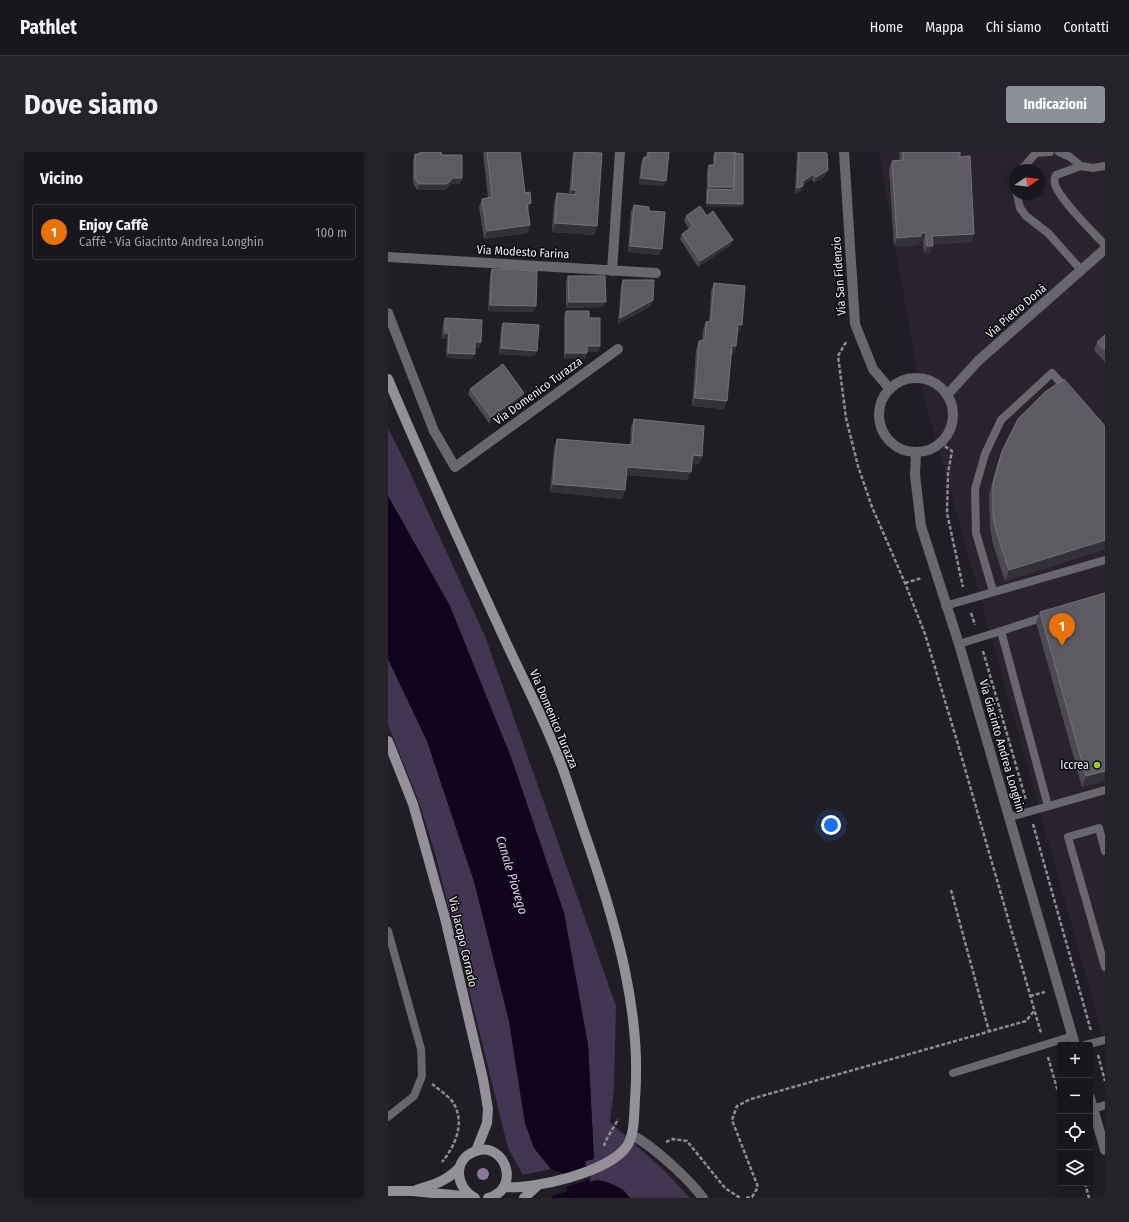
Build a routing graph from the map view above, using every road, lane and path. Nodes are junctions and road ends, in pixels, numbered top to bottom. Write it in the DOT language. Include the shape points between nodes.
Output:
graph roads {
  1 [pos="620,152"];
  2 [pos="844,152"];
  3 [pos="1050,152"];
  4 [pos="1059,152"];
  5 [pos="1026,164"];
  6 [pos="1081,166"];
  7 [pos="1105,166"];
  8 [pos="1018,200"];
  9 [pos="1105,245"];
  10 [pos="1105,249"];
  11 [pos="388,257"];
  12 [pos="1081,270"];
  13 [pos="612,271"];
  14 [pos="656,273"];
  15 [pos="388,313"];
  16 [pos="856,324"];
  17 [pos="618,349"];
  18 [pos="388,379"];
  19 [pos="890,389"];
  20 [pos="947,396"];
  21 [pos="1073,397"];
  22 [pos="940,443"];
  23 [pos="916,453"];
  24 [pos="1105,560"];
  25 [pos="965,591"];
  26 [pos="993,591"];
  27 [pos="945,606"];
  28 [pos="970,611"];
  29 [pos="1053,614"];
  30 [pos="976,628"];
  31 [pos="1001,631"];
  32 [pos="959,644"];
  33 [pos="984,654"];
  34 [pos="388,741"];
  35 [pos="1105,790"];
  36 [pos="1027,802"];
  37 [pos="1048,806"];
  38 [pos="1010,817"];
  39 [pos="1032,821"];
  40 [pos="1105,851"];
  41 [pos="951,890"];
  42 [pos="388,931"];
  43 [pos="1105,967"];
  44 [pos="989,1031"];
  45 [pos="1074,1040"];
  46 [pos="1105,1040"];
  47 [pos="1094,1042"];
  48 [pos="953,1073"];
  49 [pos="422,1076"];
  50 [pos="1105,1081"];
  51 [pos="1105,1104"];
  52 [pos="1093,1109"];
  53 [pos="620,1114"];
  54 [pos="388,1117"];
  55 [pos="632,1135"];
  56 [pos="673,1139"];
  57 [pos="604,1149"];
  58 [pos="1105,1150"];
  59 [pos="476,1151"];
  60 [pos="441,1163"];
  61 [pos="459,1168"];
  62 [pos="538,1186"];
  63 [pos="1086,1186"];
  64 [pos="388,1191"];
  65 [pos="412,1191"];
  66 [pos="504,1192"];
  67 [pos="475,1198"];
  68 [pos="488,1198"];
  69 [pos="524,1198"];
  70 [pos="703,1198"];
  71 [pos="740,1198"];
  72 [pos="746,1198"];
  73 [pos="1089,1198"];
  1 -- 13 [label="street"];
  2 -- 16 [label="street, Via San Fidenzio"];
  3 -- 5 [label="lane" via="1036,153"];
  4 -- 6 [label="lane"];
  6 -- 7 [label="lane"];
  6 -- 9 [label="lane" via="1056,175 1056,187"];
  8 -- 12 [label="lane" via="1026,216 1048,233"];
  10 -- 12 [label="street, Via Pietro Donà"];
  11 -- 13 [label="street, Via Modesto Farina"];
  12 -- 20 [label="street, Via Pietro Donà" via="978,361"];
  13 -- 14 [label="street, Via Modesto Farina"];
  15 -- 17 [label="street, Via Domenico Turazza" via="434,430 455,467"];
  16 -- 19 [label="street, Via San Fidenzio" via="873,369"];
  16 -- 44 [label="path" via="838,356 846,418 858,466 924,634 1034,1011 1026,1021"];
  18 -- 55 [label="main road, Via Domenico Turazza" via="418,452 554,745 606,895 628,986 635,1031 637,1079"];
  19 -- 20 [label="street" via="904,381 920,379 940,387"];
  19 -- 23 [label="street" via="879,411 880,424 893,445 904,451"];
  20 -- 22 [label="street" via="952,408 952,421 948,433"];
  21 -- 26 [label="lane" via="1052,373 1001,420 985,454 975,489 976,533"];
  22 -- 23 [label="street" via="929,450"];
  22 -- 25 [label="path" via="952,451 948,473 947,513 958,570"];
  23 -- 27 [label="street, Via Giacinto Andrea Longhin" via="915,475 921,526"];
  24 -- 26 [label="lane"];
  26 -- 27 [label="lane"];
  27 -- 32 [label="street, Via Giacinto Andrea Longhin"];
  28 -- 30 [label="path"];
  29 -- 31 [label="lane"];
  31 -- 32 [label="lane"];
  31 -- 37 [label="lane"];
  32 -- 38 [label="street, Via Giacinto Andrea Longhin"];
  33 -- 36 [label="path"];
  34 -- 59 [label="main road, Via Jacopo Corrado" via="413,804 445,918 483,1079 488,1123"];
  35 -- 37 [label="lane"];
  37 -- 38 [label="lane"];
  38 -- 45 [label="street, Via Giacinto Andrea Longhin"];
  39 -- 47 [label="path"];
  40 -- 43 [label="lane" via="1099,828 1068,837"];
  41 -- 44 [label="path"];
  42 -- 49 [label="lane" via="422,1049"];
  44 -- 72 [label="path" via="751,1099 737,1106 732,1120 758,1187 752,1197"];
  45 -- 48 [label="lane"];
  46 -- 47 [label="lane"];
  47 -- 50 [label="path"];
  49 -- 54 [label="lane" via="414,1096"];
  49 -- 60 [label="path" via="451,1100 459,1120 458,1134 450,1152"];
  51 -- 52 [label="lane"];
  52 -- 58 [label="street"];
  53 -- 57 [label="path" via="604,1142"];
  55 -- 62 [label="main road" via="622,1152 600,1167"];
  55 -- 70 [label="street" via="642,1140"];
  56 -- 71 [label="path" via="687,1141 726,1188"];
  59 -- 61 [label="main road" via="465,1157"];
  59 -- 66 [label="main road" via="490,1151 502,1160 507,1173"];
  61 -- 65 [label="main road" via="451,1177 438,1184"];
  61 -- 67 [label="main road" via="459,1180 464,1190"];
  62 -- 66 [label="main road"];
  62 -- 69 [label="main road"];
  63 -- 73 [label="path"];
  64 -- 65 [label="main road"];
  65 -- 67 [label="main road"];
  66 -- 68 [label="main road"];
}
